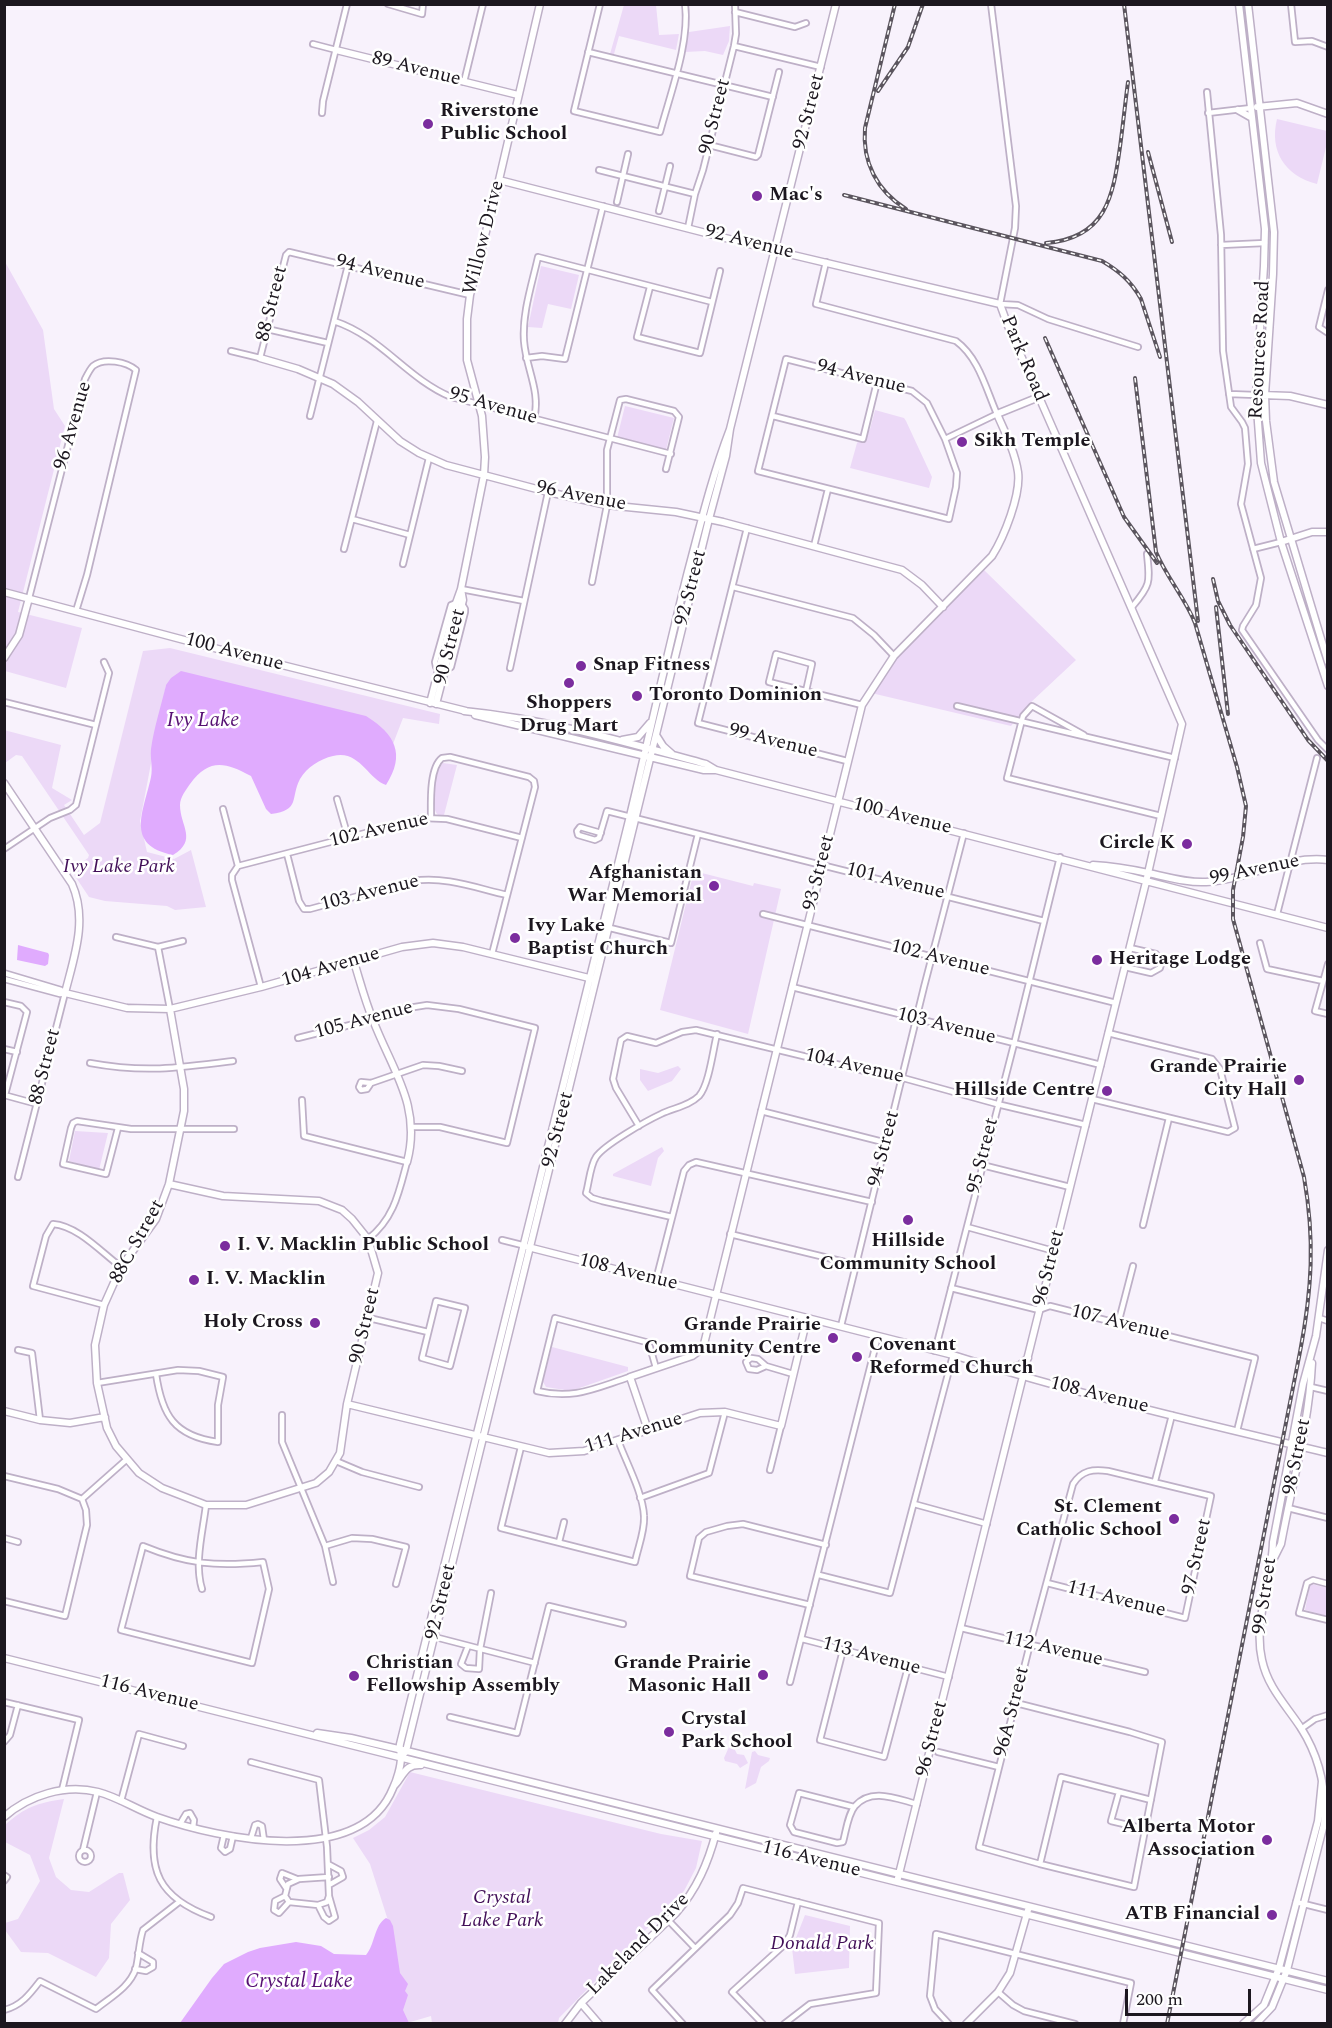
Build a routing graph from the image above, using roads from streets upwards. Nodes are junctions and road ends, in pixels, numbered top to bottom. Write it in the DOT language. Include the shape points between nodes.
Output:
graph roads {
  1 [pos="347,4"];
  2 [pos="388,4"];
  3 [pos="423,4"];
  4 [pos="483,4"];
  5 [pos="540,4"];
  6 [pos="600,4"];
  7 [pos="685,4"];
  8 [pos="735,4"];
  9 [pos="837,4"];
  10 [pos="991,4"];
  11 [pos="1239,4"];
  12 [pos="1248,4"];
  13 [pos="1291,4"];
  14 [pos="735,12"];
  15 [pos="806,23"];
  16 [pos="313,45"];
  17 [pos="734,46"];
  18 [pos="1328,47"];
  19 [pos="336,50"];
  20 [pos="588,52"];
  21 [pos="821,67"];
  22 [pos="779,72"];
  23 [pos="675,74"];
  24 [pos="464,82"];
  25 [pos="723,85"];
  26 [pos="1207,92"];
  27 [pos="518,95"];
  28 [pos="773,97"];
  29 [pos="1260,107"];
  30 [pos="1251,108"];
  31 [pos="1238,110"];
  32 [pos="322,113"];
  33 [pos="1208,113"];
  34 [pos="1328,114"];
  35 [pos="1252,118"];
  36 [pos="709,146"];
  37 [pos="628,154"];
  38 [pos="670,166"];
  39 [pos="599,170"];
  40 [pos="623,177"];
  41 [pos="499,180"];
  42 [pos="665,187"];
  43 [pos="695,194"];
  44 [pos="617,202"];
  45 [pos="603,206"];
  46 [pos="659,211"];
  47 [pos="688,228"];
  48 [pos="1264,243"];
  49 [pos="1221,245"];
  50 [pos="776,250"];
  51 [pos="290,252"];
  52 [pos="826,262"];
  53 [pos="348,265"];
  54 [pos="586,270"];
  55 [pos="720,272"];
  56 [pos="650,287"];
  57 [pos="1328,290"];
  58 [pos="470,295"];
  59 [pos="712,302"];
  60 [pos="1000,304"];
  61 [pos="334,321"];
  62 [pos="267,329"];
  63 [pos="1328,333"];
  64 [pos="328,344"];
  65 [pos="1138,347"];
  66 [pos="231,351"];
  67 [pos="260,358"];
  68 [pos="526,358"];
  69 [pos="320,377"];
  70 [pos="877,382"];
  71 [pos="1229,394"];
  72 [pos="1265,394"];
  73 [pos="1256,395"];
  74 [pos="1039,397"];
  75 [pos="479,405"];
  76 [pos="1328,405"];
  77 [pos="997,414"];
  78 [pos="310,416"];
  79 [pos="772,416"];
  80 [pos="534,419"];
  81 [pos="377,421"];
  82 [pos="730,429"];
  83 [pos="610,439"];
  84 [pos="945,439"];
  85 [pos="671,454"];
  86 [pos="429,458"];
  87 [pos="666,469"];
  88 [pos="484,475"];
  89 [pos="828,489"];
  90 [pos="548,492"];
  91 [pos="607,505"];
  92 [pos="702,518"];
  93 [pos="352,519"];
  94 [pos="709,519"];
  95 [pos="747,528"];
  96 [pos="1328,532"];
  97 [pos="410,535"];
  98 [pos="1291,538"];
  99 [pos="1281,542"];
  100 [pos="814,546"];
  101 [pos="344,549"];
  102 [pos="1253,549"];
  103 [pos="1147,554"];
  104 [pos="403,564"];
  105 [pos="592,582"];
  106 [pos="733,587"];
  107 [pos="461,589"];
  108 [pos="4,592"];
  109 [pos="29,598"];
  110 [pos="524,601"];
  111 [pos="459,604"];
  112 [pos="943,607"];
  113 [pos="1132,608"];
  114 [pos="76,611"];
  115 [pos="894,656"];
  116 [pos="4,658"];
  117 [pos="104,662"];
  118 [pos="1328,662"];
  119 [pos="510,668"];
  120 [pos="442,669"];
  121 [pos="1328,686"];
  122 [pos="806,691"];
  123 [pos="4,702"];
  124 [pos="433,704"];
  125 [pos="862,705"];
  126 [pos="957,706"];
  127 [pos="464,711"];
  128 [pos="652,720"];
  129 [pos="1022,720"];
  130 [pos="96,725"];
  131 [pos="656,735"];
  132 [pos="1084,735"];
  133 [pos="619,740"];
  134 [pos="1328,750"];
  135 [pos="649,752"];
  136 [pos="675,756"];
  137 [pos="1176,758"];
  138 [pos="1317,758"];
  139 [pos="848,761"];
  140 [pos="716,770"];
  141 [pos="4,783"];
  142 [pos="337,800"];
  143 [pos="838,801"];
  144 [pos="223,809"];
  145 [pos="1161,816"];
  146 [pos="633,817"];
  147 [pos="431,818"];
  148 [pos="35,828"];
  149 [pos="601,832"];
  150 [pos="964,833"];
  151 [pos="698,834"];
  152 [pos="348,837"];
  153 [pos="522,838"];
  154 [pos="4,849"];
  155 [pos="287,854"];
  156 [pos="1059,857"];
  157 [pos="1328,860"];
  158 [pos="1291,861"];
  159 [pos="822,864"];
  160 [pos="1087,864"];
  161 [pos="238,867"];
  162 [pos="1148,873"];
  163 [pos="1146,882"];
  164 [pos="507,895"];
  165 [pos="947,895"];
  166 [pos="764,914"];
  167 [pos="1277,914"];
  168 [pos="1044,921"];
  169 [pos="807,925"];
  170 [pos="610,928"];
  171 [pos="1328,928"];
  172 [pos="116,938"];
  173 [pos="183,941"];
  174 [pos="1260,943"];
  175 [pos="158,947"];
  176 [pos="1130,948"];
  177 [pos="492,954"];
  178 [pos="931,957"];
  179 [pos="354,962"];
  180 [pos="1328,964"];
  181 [pos="1125,968"];
  182 [pos="4,973"];
  183 [pos="4,979"];
  184 [pos="593,979"];
  185 [pos="1323,981"];
  186 [pos="1029,982"];
  187 [pos="261,987"];
  188 [pos="792,987"];
  189 [pos="1321,989"];
  190 [pos="1328,990"];
  191 [pos="65,993"];
  192 [pos="4,1002"];
  193 [pos="1116,1003"];
  194 [pos="170,1009"];
  195 [pos="1328,1014"];
  196 [pos="372,1019"];
  197 [pos="917,1020"];
  198 [pos="1108,1033"];
  199 [pos="717,1034"];
  200 [pos="298,1038"];
  201 [pos="1014,1044"];
  202 [pos="4,1049"];
  203 [pos="776,1049"];
  204 [pos="17,1052"];
  205 [pos="232,1061"];
  206 [pos="90,1063"];
  207 [pos="1101,1065"];
  208 [pos="181,1068"];
  209 [pos="462,1071"];
  210 [pos="397,1074"];
  211 [pos="903,1078"];
  212 [pos="371,1083"];
  213 [pos="5,1095"];
  214 [pos="1092,1099"];
  215 [pos="302,1100"];
  216 [pos="37,1104"];
  217 [pos="997,1104"];
  218 [pos="761,1111"];
  219 [pos="1169,1118"];
  220 [pos="1086,1125"];
  221 [pos="639,1126"];
  222 [pos="412,1127"];
  223 [pos="118,1128"];
  224 [pos="180,1129"];
  225 [pos="234,1130"];
  226 [pos="887,1143"];
  227 [pos="407,1162"];
  228 [pos="982,1165"];
  229 [pos="746,1173"];
  230 [pos="18,1177"];
  231 [pos="169,1184"];
  232 [pos="1070,1187"];
  233 [pos="872,1202"];
  234 [pos="672,1217"];
  235 [pos="1143,1225"];
  236 [pos="967,1227"];
  237 [pos="730,1234"];
  238 [pos="368,1239"];
  239 [pos="502,1240"];
  240 [pos="522,1245"];
  241 [pos="530,1247"];
  242 [pos="1054,1251"];
  243 [pos="1327,1253"];
  244 [pos="856,1265"];
  245 [pos="1133,1266"];
  246 [pos="121,1267"];
  247 [pos="656,1280"];
  248 [pos="951,1288"];
  249 [pos="715,1295"];
  250 [pos="104,1305"];
  251 [pos="1039,1310"];
  252 [pos="369,1318"];
  253 [pos="807,1318"];
  254 [pos="1319,1318"];
  255 [pos="1328,1321"];
  256 [pos="1118,1324"];
  257 [pos="841,1326"];
  258 [pos="428,1332"];
  259 [pos="878,1336"];
  260 [pos="18,1350"];
  261 [pos="935,1351"];
  262 [pos="1313,1353"];
  263 [pos="952,1355"];
  264 [pos="1028,1357"];
  265 [pos="766,1366"];
  266 [pos="656,1368"];
  267 [pos="1004,1371"];
  268 [pos="156,1374"];
  269 [pos="793,1374"];
  270 [pos="1023,1376"];
  271 [pos="630,1377"];
  272 [pos="97,1383"];
  273 [pos="1311,1387"];
  274 [pos="1328,1391"];
  275 [pos="347,1404"];
  276 [pos="4,1411"];
  277 [pos="724,1412"];
  278 [pos="1172,1414"];
  279 [pos="282,1415"];
  280 [pos="105,1417"];
  281 [pos="40,1420"];
  282 [pos="781,1426"];
  283 [pos="648,1430"];
  284 [pos="1237,1431"];
  285 [pos="479,1437"];
  286 [pos="618,1440"];
  287 [pos="1297,1445"];
  288 [pos="522,1447"];
  289 [pos="1328,1453"];
  290 [pos="126,1460"];
  291 [pos="336,1461"];
  292 [pos="770,1470"];
  293 [pos="4,1476"];
  294 [pos="1155,1481"];
  295 [pos="419,1487"];
  296 [pos="302,1488"];
  297 [pos="640,1498"];
  298 [pos="82,1499"];
  299 [pos="914,1504"];
  300 [pos="206,1505"];
  301 [pos="1284,1507"];
  302 [pos="1328,1518"];
  303 [pos="564,1522"];
  304 [pos="987,1524"];
  305 [pos="4,1538"];
  306 [pos="18,1542"];
  307 [pos="559,1542"];
  308 [pos="826,1545"];
  309 [pos="325,1546"];
  310 [pos="199,1563"];
  311 [pos="819,1575"];
  312 [pos="333,1582"];
  313 [pos="1047,1583"];
  314 [pos="396,1584"];
  315 [pos="1328,1584"];
  316 [pos="202,1589"];
  317 [pos="491,1593"];
  318 [pos="4,1601"];
  319 [pos="810,1605"];
  320 [pos="1185,1618"];
  321 [pos="1328,1620"];
  322 [pos="623,1624"];
  323 [pos="961,1628"];
  324 [pos="426,1635"];
  325 [pos="434,1637"];
  326 [pos="802,1639"];
  327 [pos="1030,1644"];
  328 [pos="468,1646"];
  329 [pos="480,1649"];
  330 [pos="843,1650"];
  331 [pos="4,1658"];
  332 [pos="535,1663"];
  333 [pos="908,1667"];
  334 [pos="1145,1672"];
  335 [pos="949,1677"];
  336 [pos="790,1682"];
  337 [pos="4,1702"];
  338 [pos="1016,1703"];
  339 [pos="18,1705"];
  340 [pos="1328,1715"];
  341 [pos="450,1716"];
  342 [pos="1301,1728"];
  343 [pos="293,1730"];
  344 [pos="4,1742"];
  345 [pos="183,1746"];
  346 [pos="402,1750"];
  347 [pos="938,1752"];
  348 [pos="401,1757"];
  349 [pos="251,1762"];
  350 [pos="999,1767"];
  351 [pos="444,1768"];
  352 [pos="1325,1778"];
  353 [pos="394,1787"];
  354 [pos="62,1790"];
  355 [pos="97,1792"];
  356 [pos="1119,1792"];
  357 [pos="1151,1800"];
  358 [pos="122,1801"];
  359 [pos="917,1804"];
  360 [pos="854,1807"];
  361 [pos="4,1816"];
  362 [pos="158,1817"];
  363 [pos="180,1824"];
  364 [pos="193,1828"];
  365 [pos="1145,1829"];
  366 [pos="716,1833"];
  367 [pos="224,1835"];
  368 [pos="233,1836"];
  369 [pos="251,1838"];
  370 [pos="326,1838"];
  371 [pos="264,1840"];
  372 [pos="83,1850"];
  373 [pos="328,1864"];
  374 [pos="1040,1864"];
  375 [pos="899,1874"];
  376 [pos="329,1877"];
  377 [pos="299,1880"];
  378 [pos="897,1882"];
  379 [pos="329,1885"];
  380 [pos="286,1888"];
  381 [pos="285,1896"];
  382 [pos="329,1896"];
  383 [pos="179,1902"];
  384 [pos="289,1902"];
  385 [pos="798,1902"];
  386 [pos="1300,1903"];
  387 [pos="318,1905"];
  388 [pos="1028,1910"];
  389 [pos="1328,1910"];
  390 [pos="211,1917"];
  391 [pos="668,1920"];
  392 [pos="694,1947"];
  393 [pos="1195,1947"];
  394 [pos="138,1953"];
  395 [pos="1016,1954"];
  396 [pos="1193,1955"];
  397 [pos="1279,1968"];
  398 [pos="135,1969"];
  399 [pos="1287,1970"];
  400 [pos="1276,1977"];
  401 [pos="1283,1979"];
  402 [pos="1328,1981"];
  403 [pos="1328,1990"];
  404 [pos="998,1992"];
  405 [pos="581,2003"];
  406 [pos="4,2010"];
  407 [pos="565,2024"];
  408 [pos="599,2024"];
  409 [pos="683,2024"];
  410 [pos="762,2024"];
  411 [pos="784,2024"];
  412 [pos="949,2024"];
  413 [pos="966,2024"];
  414 [pos="1075,2024"];
  415 [pos="1122,2024"];
  416 [pos="1244,2024"];
  417 [pos="1256,2024"];
  1 -- 19 [label="street"];
  2 -- 3 [label="street" via="422,14"];
  4 -- 24 [label="street"];
  5 -- 27 [label="street, Willow Drive"];
  6 -- 20 [label="street"];
  7 -- 23 [label="street" via="687,26"];
  8 -- 14 [label="street, 90 Street"];
  9 -- 21 [label="street, 92 Street"];
  10 -- 60 [label="street, Park Road" via="1016,206"];
  11 -- 30 [label="street, Resources Road"];
  12 -- 29 [label="street, Resources Road"];
  13 -- 18 [label="street" via="1295,42 1312,41"];
  14 -- 15 [label="street" via="795,27"];
  14 -- 17 [label="street, 90 Street"];
  16 -- 19 [label="street, 89 Avenue"];
  17 -- 21 [label="street"];
  17 -- 25 [label="street, 90 Street"];
  19 -- 24 [label="street, 89 Avenue"];
  19 -- 32 [label="street"];
  20 -- 23 [label="street"];
  20 -- 23 [label="street" via="574,111 660,132"];
  21 -- 50 [label="street, 92 Street"];
  22 -- 28 [label="street"];
  23 -- 25 [label="street"];
  24 -- 27 [label="street, 89 Avenue"];
  25 -- 28 [label="street"];
  25 -- 36 [label="street, 90 Street"];
  26 -- 33 [label="street"];
  27 -- 41 [label="street, Willow Drive"];
  28 -- 36 [label="street" via="756,157"];
  29 -- 30 [label="street"];
  29 -- 34 [label="street" via="1297,104"];
  29 -- 72 [label="street, Resources Road" via="1274,232"];
  30 -- 31 [label="street"];
  30 -- 35 [label="street, Resources Road"];
  31 -- 33 [label="street"];
  31 -- 35 [label="street"];
  33 -- 49 [label="street"];
  35 -- 48 [label="street, Resources Road"];
  36 -- 43 [label="street, 90 Street"];
  37 -- 40 [label="street"];
  38 -- 42 [label="street"];
  39 -- 40 [label="street"];
  40 -- 42 [label="street"];
  40 -- 44 [label="street"];
  41 -- 45 [label="street, 92 Avenue"];
  41 -- 58 [label="street, Willow Drive"];
  42 -- 43 [label="street"];
  42 -- 46 [label="street"];
  43 -- 47 [label="street, 90 Street"];
  45 -- 47 [label="street, 92 Avenue"];
  45 -- 54 [label="street"];
  47 -- 50 [label="street, 92 Avenue"];
  48 -- 49 [label="street"];
  48 -- 73 [label="street, Resources Road"];
  49 -- 71 [label="street" via="1223,345"];
  50 -- 52 [label="street, 92 Avenue"];
  50 -- 82 [label="street, 92 Street"];
  51 -- 53 [label="street, 94 Avenue"];
  51 -- 62 [label="street, 88 Street"];
  52 -- 60 [label="street, 92 Avenue"];
  52 -- 77 [label="street, 93 Street" via="816,304 956,341 973,359"];
  53 -- 58 [label="street, 94 Avenue"];
  53 -- 61 [label="street"];
  54 -- 56 [label="street"];
  54 -- 68 [label="street" via="565,359"];
  54 -- 68 [label="street" via="538,257 524,322"];
  55 -- 59 [label="street"];
  56 -- 59 [label="street"];
  56 -- 59 [label="street" via="637,337 700,352"];
  57 -- 63 [label="street" via="1319,327"];
  58 -- 75 [label="street, Willow Drive" via="466,350"];
  60 -- 65 [label="street" via="1018,305 1048,319"];
  60 -- 74 [label="street, Park Road"];
  61 -- 64 [label="street"];
  61 -- 75 [label="street, 95 Avenue" via="374,341 434,389"];
  62 -- 64 [label="street"];
  62 -- 67 [label="street, 88 Street"];
  64 -- 69 [label="street"];
  66 -- 67 [label="street, 96 Avenue"];
  67 -- 69 [label="street, 96 Avenue"];
  68 -- 80 [label="street" via="537,398"];
  69 -- 78 [label="street"];
  69 -- 81 [label="street, 96 Avenue" via="351,397"];
  70 -- 79 [label="street, 94 Avenue" via="786,359"];
  70 -- 79 [label="street" via="863,439"];
  70 -- 84 [label="street, 94 Avenue" via="912,391 927,403"];
  71 -- 73 [label="street"];
  71 -- 102 [label="street" via="1232,411 1245,428 1248,465 1241,504"];
  72 -- 73 [label="street"];
  72 -- 76 [label="street"];
  72 -- 98 [label="street, Resources Road" via="1274,482"];
  73 -- 99 [label="street, Resources Road" via="1261,463"];
  74 -- 77 [label="street"];
  74 -- 113 [label="street, Park Road"];
  75 -- 80 [label="street, 95 Avenue"];
  75 -- 88 [label="street, Willow Drive" via="485,441"];
  77 -- 84 [label="street"];
  77 -- 112 [label="street, 93 Street" via="1017,472 1007,526 992,556"];
  79 -- 89 [label="street" via="758,471"];
  80 -- 83 [label="street, 95 Avenue"];
  81 -- 86 [label="street, 96 Avenue"];
  81 -- 93 [label="street"];
  82 -- 92 [label="street, 92 Street"];
  82 -- 94 [label="street, 92 Street"];
  83 -- 85 [label="street, 95 Avenue"];
  83 -- 85 [label="street" via="621,400 626,399 674,411 680,417"];
  83 -- 91 [label="street" via="606,456"];
  84 -- 89 [label="street, 94 Avenue" via="957,473 949,519"];
  85 -- 87 [label="street"];
  86 -- 88 [label="street, 96 Avenue"];
  86 -- 97 [label="street"];
  88 -- 90 [label="street, 96 Avenue"];
  88 -- 107 [label="street, 90 Street"];
  89 -- 100 [label="street"];
  90 -- 91 [label="street, 96 Avenue"];
  90 -- 110 [label="street"];
  91 -- 92 [label="street, 96 Avenue"];
  91 -- 105 [label="street"];
  92 -- 94 [label="street, 96 Avenue"];
  92 -- 128 [label="street, 92 Street"];
  93 -- 97 [label="street"];
  93 -- 101 [label="street"];
  94 -- 95 [label="street, 96 Avenue"];
  94 -- 131 [label="street, 92 Street"];
  95 -- 100 [label="street, 96 Avenue"];
  95 -- 106 [label="street"];
  96 -- 98 [label="street" via="1315,531"];
  97 -- 104 [label="street"];
  98 -- 99 [label="street"];
  98 -- 118 [label="street, Resources Road"];
  99 -- 102 [label="street"];
  99 -- 121 [label="street, Resources Road"];
  100 -- 112 [label="street, 96 Avenue" via="902,570"];
  102 -- 134 [label="street" via="1261,585 1256,605 1242,630"];
  103 -- 113 [label="street" via="1148,585"];
  106 -- 115 [label="street" via="853,618"];
  106 -- 139 [label="street, 99 Avenue" via="698,723"];
  107 -- 110 [label="street"];
  107 -- 111 [label="street, 90 Street"];
  108 -- 109 [label="street, 100 Avenue"];
  109 -- 114 [label="street, 100 Avenue"];
  109 -- 114 [label="street, 96 Avenue" via="85,379 93,366 100,363 131,365 136,370"];
  109 -- 116 [label="street" via="19,635"];
  110 -- 119 [label="street"];
  111 -- 120 [label="street, 90 Street"];
  111 -- 120 [label="street" via="465,609 451,667"];
  112 -- 115 [label="street, 93 Street"];
  113 -- 137 [label="street, Park Road" via="1182,724"];
  114 -- 124 [label="street, 100 Avenue"];
  115 -- 125 [label="street, 93 Street"];
  117 -- 130 [label="street" via="109,673"];
  120 -- 124 [label="street, 90 Street"];
  122 -- 122 [label="street" via="813,664 776,654 769,682"];
  122 -- 125 [label="street"];
  123 -- 130 [label="street"];
  124 -- 127 [label="street, 100 Avenue"];
  125 -- 139 [label="street, 93 Street"];
  126 -- 129 [label="street"];
  127 -- 133 [label="street, 100 Avenue" via="521,717"];
  127 -- 135 [label="street, 100 Avenue"];
  128 -- 133 [label="street" via="638,737"];
  128 -- 135 [label="street, 92 Street"];
  129 -- 132 [label="street"];
  129 -- 132 [label="street" via="1032,706"];
  129 -- 145 [label="street" via="1007,778"];
  130 -- 148 [label="street" via="77,802"];
  131 -- 135 [label="street, 92 Street"];
  131 -- 136 [label="street"];
  132 -- 137 [label="street"];
  133 -- 135 [label="street, 100 Avenue"];
  135 -- 136 [label="street, 100 Avenue"];
  135 -- 140 [label="street, 100 Avenue" via="704,770"];
  135 -- 146 [label="street, 92 Street"];
  136 -- 140 [label="street, 100 Avenue"];
  137 -- 145 [label="street, 96 Street"];
  138 -- 158 [label="street"];
  139 -- 143 [label="street, 93 Street"];
  140 -- 143 [label="street, 100 Avenue"];
  141 -- 148 [label="street, 88 Street"];
  142 -- 152 [label="street"];
  143 -- 150 [label="street, 100 Avenue"];
  143 -- 159 [label="street, 93 Street"];
  144 -- 161 [label="street"];
  145 -- 162 [label="street, 96 Street"];
  146 -- 149 [label="street, 101 Avenue" via="607,811"];
  146 -- 151 [label="street, 101 Avenue"];
  146 -- 170 [label="street, 92 Street"];
  146 -- 184 [label="street, 92 Street"];
  147 -- 152 [label="street, 102 Avenue"];
  147 -- 153 [label="street, 102 Avenue"];
  147 -- 153 [label="street" via="432,787 440,759 450,757 534,781"];
  148 -- 154 [label="street"];
  148 -- 191 [label="street, 88 Street" via="72,884 80,912 80,930"];
  149 -- 149 [label="street" via="580,827 577,831 578,836 595,840"];
  150 -- 156 [label="street, 100 Avenue"];
  150 -- 165 [label="street, 94 Street"];
  151 -- 159 [label="street, 101 Avenue"];
  151 -- 170 [label="street" via="671,943"];
  152 -- 155 [label="street, 102 Avenue"];
  153 -- 164 [label="street"];
  155 -- 161 [label="street, 102 Avenue"];
  155 -- 164 [label="street, 103 Avenue" via="304,909 424,880"];
  156 -- 160 [label="street, 100 Avenue"];
  156 -- 168 [label="street, 95 Street"];
  157 -- 158 [label="street, 99 Avenue"];
  158 -- 162 [label="street, 99 Avenue" via="1208,882 1180,881"];
  158 -- 167 [label="street"];
  159 -- 165 [label="street, 101 Avenue"];
  159 -- 169 [label="street, 93 Street"];
  160 -- 162 [label="street, 100 Avenue"];
  160 -- 163 [label="street, 100 Avenue"];
  161 -- 187 [label="street" via="232,880"];
  162 -- 163 [label="street, 96 Street"];
  163 -- 167 [label="street, 100 Avenue"];
  163 -- 176 [label="street, 96 Street"];
  164 -- 177 [label="street"];
  165 -- 168 [label="street, 101 Avenue"];
  165 -- 178 [label="street, 94 Street"];
  166 -- 169 [label="street, 102 Avenue"];
  167 -- 171 [label="street, 100 Avenue"];
  168 -- 186 [label="street, 95 Street"];
  169 -- 178 [label="street, 102 Avenue"];
  169 -- 188 [label="street, 93 Street"];
  170 -- 184 [label="street, 92 Street"];
  172 -- 175 [label="street"];
  173 -- 175 [label="street"];
  174 -- 185 [label="street" via="1267,969"];
  175 -- 194 [label="street, 88C Street"];
  176 -- 181 [label="street, 96 Street"];
  176 -- 181 [label="street" via="1156,954 1161,964 1151,973"];
  177 -- 179 [label="street, 104 Avenue" via="454,945 423,944"];
  177 -- 184 [label="street, 104 Avenue"];
  178 -- 186 [label="street, 102 Avenue"];
  178 -- 197 [label="street, 94 Street"];
  179 -- 187 [label="street, 104 Avenue"];
  179 -- 196 [label="street"];
  180 -- 185 [label="street"];
  181 -- 193 [label="street, 96 Street"];
  182 -- 191 [label="street"];
  183 -- 191 [label="street"];
  184 -- 240 [label="street, 92 Street"];
  184 -- 241 [label="street, 92 Street"];
  185 -- 189 [label="street"];
  186 -- 193 [label="street, 102 Avenue"];
  186 -- 201 [label="street, 95 Street"];
  187 -- 194 [label="street, 104 Avenue"];
  188 -- 197 [label="street, 103 Avenue"];
  188 -- 203 [label="street, 93 Street"];
  189 -- 190 [label="street"];
  189 -- 195 [label="street" via="1315,1011"];
  191 -- 194 [label="street, 104 Avenue" via="127,1008"];
  191 -- 216 [label="street, 88 Street"];
  192 -- 204 [label="street" via="21,1006 27,1012"];
  193 -- 198 [label="street, 96 Street"];
  194 -- 208 [label="street, 88C Street"];
  196 -- 200 [label="street, 105 Avenue"];
  196 -- 210 [label="street"];
  196 -- 222 [label="street, 105 Avenue" via="402,1009 436,1005 535,1028 507,1143 440,1127"];
  197 -- 201 [label="street, 103 Avenue"];
  197 -- 211 [label="street, 94 Street"];
  198 -- 207 [label="street, 96 Street"];
  198 -- 219 [label="street" via="1212,1059 1220,1070 1234,1128 1228,1132"];
  199 -- 203 [label="street, 104 Avenue"];
  199 -- 221 [label="street" via="704,1086 697,1098"];
  199 -- 221 [label="street, 104 Avenue" via="690,1030 656,1043 623,1038 613,1079"];
  201 -- 207 [label="street, 103 Avenue"];
  201 -- 217 [label="street, 95 Street"];
  202 -- 204 [label="street"];
  203 -- 211 [label="street, 104 Avenue"];
  203 -- 218 [label="street, 93 Street"];
  204 -- 213 [label="street"];
  205 -- 208 [label="street"];
  206 -- 208 [label="street" via="127,1069"];
  207 -- 214 [label="street, 96 Street"];
  208 -- 224 [label="street, 88C Street" via="184,1096"];
  209 -- 210 [label="street" via="423,1065"];
  210 -- 212 [label="street"];
  210 -- 222 [label="street" via="407,1096"];
  211 -- 217 [label="street, 104 Avenue"];
  211 -- 226 [label="street, 94 Street"];
  213 -- 216 [label="street"];
  214 -- 219 [label="street"];
  214 -- 220 [label="street, 96 Street"];
  215 -- 227 [label="street" via="304,1136"];
  216 -- 230 [label="street, 88 Street"];
  217 -- 220 [label="street, 104 Avenue"];
  217 -- 228 [label="street, 95 Street"];
  218 -- 226 [label="street"];
  218 -- 229 [label="street, 93 Street"];
  219 -- 235 [label="street"];
  220 -- 232 [label="street, 96 Street"];
  221 -- 234 [label="street" via="595,1158 586,1193 602,1201"];
  222 -- 227 [label="street"];
  223 -- 223 [label="street" via="106,1174 63,1164 75,1122"];
  223 -- 224 [label="street"];
  224 -- 225 [label="street"];
  224 -- 231 [label="street, 88C Street"];
  226 -- 233 [label="street, 94 Street"];
  227 -- 238 [label="street" via="394,1208"];
  228 -- 232 [label="street"];
  228 -- 236 [label="street, 95 Street"];
  229 -- 233 [label="street"];
  229 -- 234 [label="street" via="693,1163 684,1171"];
  229 -- 237 [label="street, 93 Street"];
  231 -- 238 [label="street" via="223,1196 319,1201 347,1214"];
  231 -- 246 [label="street, 88C Street" via="156,1219"];
  232 -- 242 [label="street, 96 Street"];
  233 -- 244 [label="street, 94 Street"];
  234 -- 247 [label="street"];
  236 -- 242 [label="street"];
  236 -- 248 [label="street, 95 Street"];
  237 -- 244 [label="street"];
  237 -- 249 [label="street, 93 Street"];
  238 -- 252 [label="street, 90 Street" via="378,1273"];
  239 -- 240 [label="street"];
  240 -- 241 [label="street, 108 Avenue"];
  240 -- 285 [label="street, 92 Street"];
  241 -- 247 [label="street, 108 Avenue"];
  241 -- 285 [label="street, 92 Street"];
  242 -- 251 [label="street, 96 Street"];
  243 -- 254 [label="street, 98 Street"];
  244 -- 257 [label="street, 94 Street"];
  245 -- 256 [label="street"];
  246 -- 250 [label="street, 88C Street"];
  246 -- 250 [label="street" via="75,1232 58,1224 51,1226 33,1286"];
  247 -- 249 [label="street, 108 Avenue"];
  248 -- 251 [label="street, 107 Avenue"];
  248 -- 261 [label="street, 95 Street"];
  249 -- 253 [label="street, 108 Avenue"];
  249 -- 266 [label="street, 93 Street" via="703,1348 692,1356"];
  250 -- 272 [label="street, 88C Street" via="95,1345"];
  251 -- 256 [label="street, 107 Avenue" via="1050,1306"];
  251 -- 264 [label="street, 96 Street"];
  252 -- 258 [label="street"];
  252 -- 275 [label="street, 90 Street"];
  253 -- 257 [label="street, 108 Avenue"];
  253 -- 269 [label="street"];
  254 -- 255 [label="street"];
  254 -- 262 [label="street, 98 Street"];
  256 -- 284 [label="street, 107 Avenue" via="1255,1358"];
  257 -- 259 [label="street, 108 Avenue"];
  258 -- 258 [label="street" via="422,1358 450,1365 465,1308 436,1301"];
  259 -- 261 [label="street, 108 Avenue"];
  259 -- 308 [label="street"];
  260 -- 281 [label="street" via="32,1353"];
  261 -- 263 [label="street, 108 Avenue"];
  262 -- 273 [label="street, 98 Street"];
  262 -- 287 [label="street, 98 Street" via="1303,1384"];
  263 -- 267 [label="street, 108 Avenue"];
  263 -- 299 [label="street"];
  264 -- 267 [label="street"];
  264 -- 270 [label="street, 96 Street"];
  265 -- 269 [label="street"];
  266 -- 271 [label="street"];
  266 -- 271 [label="street" via="646,1342 555,1318 537,1391 574,1395"];
  267 -- 270 [label="street, 108 Avenue"];
  268 -- 268 [label="street" via="161,1402 173,1421 193,1437 218,1442 223,1377 187,1370"];
  268 -- 272 [label="street"];
  269 -- 282 [label="street"];
  270 -- 278 [label="street, 108 Avenue"];
  270 -- 304 [label="street, 96 Street"];
  271 -- 283 [label="street"];
  272 -- 280 [label="street, 88C Street"];
  273 -- 274 [label="street"];
  273 -- 287 [label="street, 98 Street"];
  275 -- 285 [label="street, 111 Avenue"];
  275 -- 291 [label="street, 90 Street"];
  276 -- 281 [label="street"];
  277 -- 282 [label="street, 111 Avenue"];
  277 -- 283 [label="street, 111 Avenue" via="700,1413"];
  277 -- 297 [label="street" via="709,1473"];
  278 -- 284 [label="street, 108 Avenue"];
  278 -- 294 [label="street"];
  279 -- 296 [label="street" via="282,1442"];
  280 -- 281 [label="street" via="70,1423"];
  280 -- 290 [label="street, 88C Street" via="107,1428"];
  282 -- 292 [label="street"];
  283 -- 286 [label="street, 111 Avenue"];
  284 -- 287 [label="street, 108 Avenue"];
  285 -- 288 [label="street, 111 Avenue"];
  285 -- 324 [label="street, 92 Street"];
  285 -- 325 [label="street, 92 Street"];
  286 -- 288 [label="street, 111 Avenue" via="584,1451 549,1453"];
  286 -- 297 [label="street"];
  287 -- 289 [label="street, 108 Avenue"];
  287 -- 301 [label="street, 98 Street"];
  288 -- 307 [label="street" via="501,1528"];
  290 -- 298 [label="street"];
  290 -- 300 [label="street" via="162,1488"];
  291 -- 295 [label="street"];
  291 -- 296 [label="street, 90 Street" via="316,1483"];
  293 -- 298 [label="street"];
  294 -- 313 [label="street, 96A Street" via="1093,1469 1079,1475 1073,1484"];
  294 -- 320 [label="street, 97 Street" via="1211,1496"];
  296 -- 300 [label="street" via="246,1505"];
  296 -- 309 [label="street"];
  297 -- 307 [label="street" via="644,1525 635,1562"];
  298 -- 318 [label="street" via="87,1525 64,1617"];
  299 -- 304 [label="street"];
  299 -- 311 [label="street" via="890,1593"];
  300 -- 310 [label="street"];
  301 -- 302 [label="street"];
  301 -- 342 [label="street, 99 Street" via="1273,1542 1260,1645 1276,1695"];
  303 -- 307 [label="street"];
  304 -- 323 [label="street, 96 Street"];
  305 -- 306 [label="street"];
  308 -- 311 [label="street"];
  308 -- 319 [label="street" via="743,1524 706,1532 699,1538 690,1576"];
  309 -- 312 [label="street"];
  309 -- 314 [label="street" via="352,1538 406,1547"];
  310 -- 310 [label="street" via="263,1562 269,1588 252,1663 121,1630 142,1546"];
  310 -- 316 [label="street"];
  311 -- 319 [label="street"];
  313 -- 320 [label="street, 111 Avenue"];
  313 -- 327 [label="street, 96A Street"];
  315 -- 321 [label="street" via="1313,1580 1307,1583 1299,1613"];
  317 -- 329 [label="street"];
  319 -- 326 [label="street"];
  322 -- 332 [label="street" via="549,1605"];
  323 -- 327 [label="street, 112 Avenue"];
  323 -- 335 [label="street, 96 Street"];
  324 -- 325 [label="street"];
  324 -- 346 [label="street, 92 Street"];
  325 -- 328 [label="street"];
  325 -- 346 [label="street, 92 Street"];
  326 -- 330 [label="street, 113 Avenue"];
  326 -- 336 [label="street, 113 Avenue"];
  327 -- 334 [label="street, 112 Avenue"];
  327 -- 338 [label="street, 96A Street"];
  328 -- 329 [label="street"];
  328 -- 329 [label="street" via="461,1664 466,1668 479,1669"];
  329 -- 332 [label="street"];
  330 -- 333 [label="street, 113 Avenue"];
  330 -- 333 [label="street" via="820,1740 884,1757"];
  331 -- 343 [label="street, 116 Avenue"];
  332 -- 341 [label="street" via="517,1733"];
  333 -- 335 [label="street, 113 Avenue"];
  335 -- 359 [label="street, 96 Street"];
  337 -- 339 [label="street"];
  338 -- 350 [label="street, 96A Street"];
  338 -- 357 [label="street" via="1162,1742"];
  339 -- 344 [label="street" via="10,1735"];
  339 -- 354 [label="street" via="79,1720"];
  340 -- 342 [label="street"];
  342 -- 352 [label="street, 99 Street"];
  343 -- 346 [label="street, 116 Avenue"];
  343 -- 348 [label="street, 116 Avenue"];
  345 -- 358 [label="street" via="139,1734"];
  346 -- 348 [label="street, 92 Street"];
  346 -- 366 [label="street, 116 Avenue"];
  347 -- 350 [label="street"];
  348 -- 351 [label="street, 116 Avenue"];
  348 -- 353 [label="street"];
  349 -- 370 [label="street" via="319,1780"];
  350 -- 374 [label="street, 96A Street" via="979,1847"];
  351 -- 353 [label="street" via="411,1766"];
  351 -- 366 [label="street, 116 Avenue"];
  352 -- 386 [label="street, 99 Street" via="1324,1824"];
  353 -- 370 [label="street" via="385,1804 366,1822 350,1832"];
  354 -- 355 [label="street"];
  354 -- 361 [label="street" via="33,1797"];
  355 -- 358 [label="street"];
  355 -- 372 [label="street"];
  356 -- 357 [label="street"];
  356 -- 365 [label="street" via="1111,1821"];
  356 -- 374 [label="street" via="1061,1777"];
  357 -- 365 [label="street"];
  358 -- 362 [label="street"];
  359 -- 360 [label="street" via="877,1794"];
  359 -- 375 [label="street, 96 Street"];
  360 -- 360 [label="street" via="799,1793 790,1825 794,1832 843,1842"];
  362 -- 363 [label="street"];
  362 -- 383 [label="street" via="153,1862 164,1886"];
  363 -- 364 [label="street"];
  363 -- 364 [label="street" via="190,1813"];
  364 -- 367 [label="street"];
  365 -- 374 [label="street" via="1134,1887"];
  366 -- 375 [label="street, 116 Avenue"];
  366 -- 378 [label="street, 116 Avenue"];
  366 -- 391 [label="street, Lakeland Drive" via="696,1886"];
  367 -- 368 [label="street"];
  367 -- 368 [label="street" via="221,1848 225,1852 229,1851"];
  368 -- 369 [label="street"];
  369 -- 371 [label="street"];
  369 -- 371 [label="street" via="258,1824 262,1826"];
  370 -- 371 [label="street"];
  370 -- 373 [label="street"];
  373 -- 376 [label="street"];
  373 -- 379 [label="street" via="341,1871 343,1877"];
  375 -- 378 [label="street, 96 Street"];
  375 -- 388 [label="street, 116 Avenue"];
  376 -- 377 [label="street"];
  376 -- 379 [label="street"];
  377 -- 380 [label="street"];
  377 -- 380 [label="street" via="282,1873 280,1879"];
  378 -- 388 [label="street, 116 Avenue"];
  379 -- 382 [label="street"];
  380 -- 381 [label="street"];
  381 -- 384 [label="street"];
  381 -- 384 [label="street" via="275,1901 274,1910 279,1912"];
  382 -- 387 [label="street" via="327,1902"];
  382 -- 387 [label="street" via="335,1917 329,1921"];
  383 -- 390 [label="street"];
  383 -- 394 [label="street" via="143,1930"];
  384 -- 387 [label="street"];
  385 -- 392 [label="street" via="743,1888 730,1915"];
  385 -- 410 [label="street" via="790,1935 783,1945 732,1992"];
  385 -- 411 [label="street" via="879,1923 876,1993 810,2004"];
  386 -- 389 [label="street"];
  386 -- 397 [label="street, 99 Street"];
  386 -- 399 [label="street, 99 Street"];
  388 -- 393 [label="street, 116 Avenue"];
  388 -- 395 [label="street"];
  388 -- 396 [label="street, 116 Avenue"];
  391 -- 392 [label="street"];
  391 -- 405 [label="street, Lakeland Drive"];
  392 -- 409 [label="street" via="652,1990"];
  393 -- 396 [label="street"];
  393 -- 397 [label="street, 116 Avenue"];
  394 -- 398 [label="street"];
  394 -- 398 [label="street" via="153,1962 153,1967 146,1971"];
  395 -- 404 [label="street"];
  395 -- 412 [label="street" via="936,1934 930,1996 934,2009"];
  395 -- 415 [label="street" via="1131,1983"];
  396 -- 400 [label="street, 116 Avenue"];
  397 -- 399 [label="street, 116 Avenue"];
  397 -- 400 [label="street, 99 Street"];
  398 -- 406 [label="street" via="124,1988 96,2009 40,1981 24,2001"];
  399 -- 401 [label="street, 99 Street"];
  399 -- 402 [label="street, 116 Avenue"];
  400 -- 401 [label="street, 116 Avenue"];
  400 -- 416 [label="street, 99 Street" via="1264,2005"];
  401 -- 403 [label="street, 116 Avenue"];
  401 -- 417 [label="street, 99 Street" via="1268,2013"];
  404 -- 413 [label="street"];
  404 -- 414 [label="street" via="1024,2011"];
  405 -- 407 [label="street, Lakeland Drive"];
  405 -- 408 [label="street"];
}
